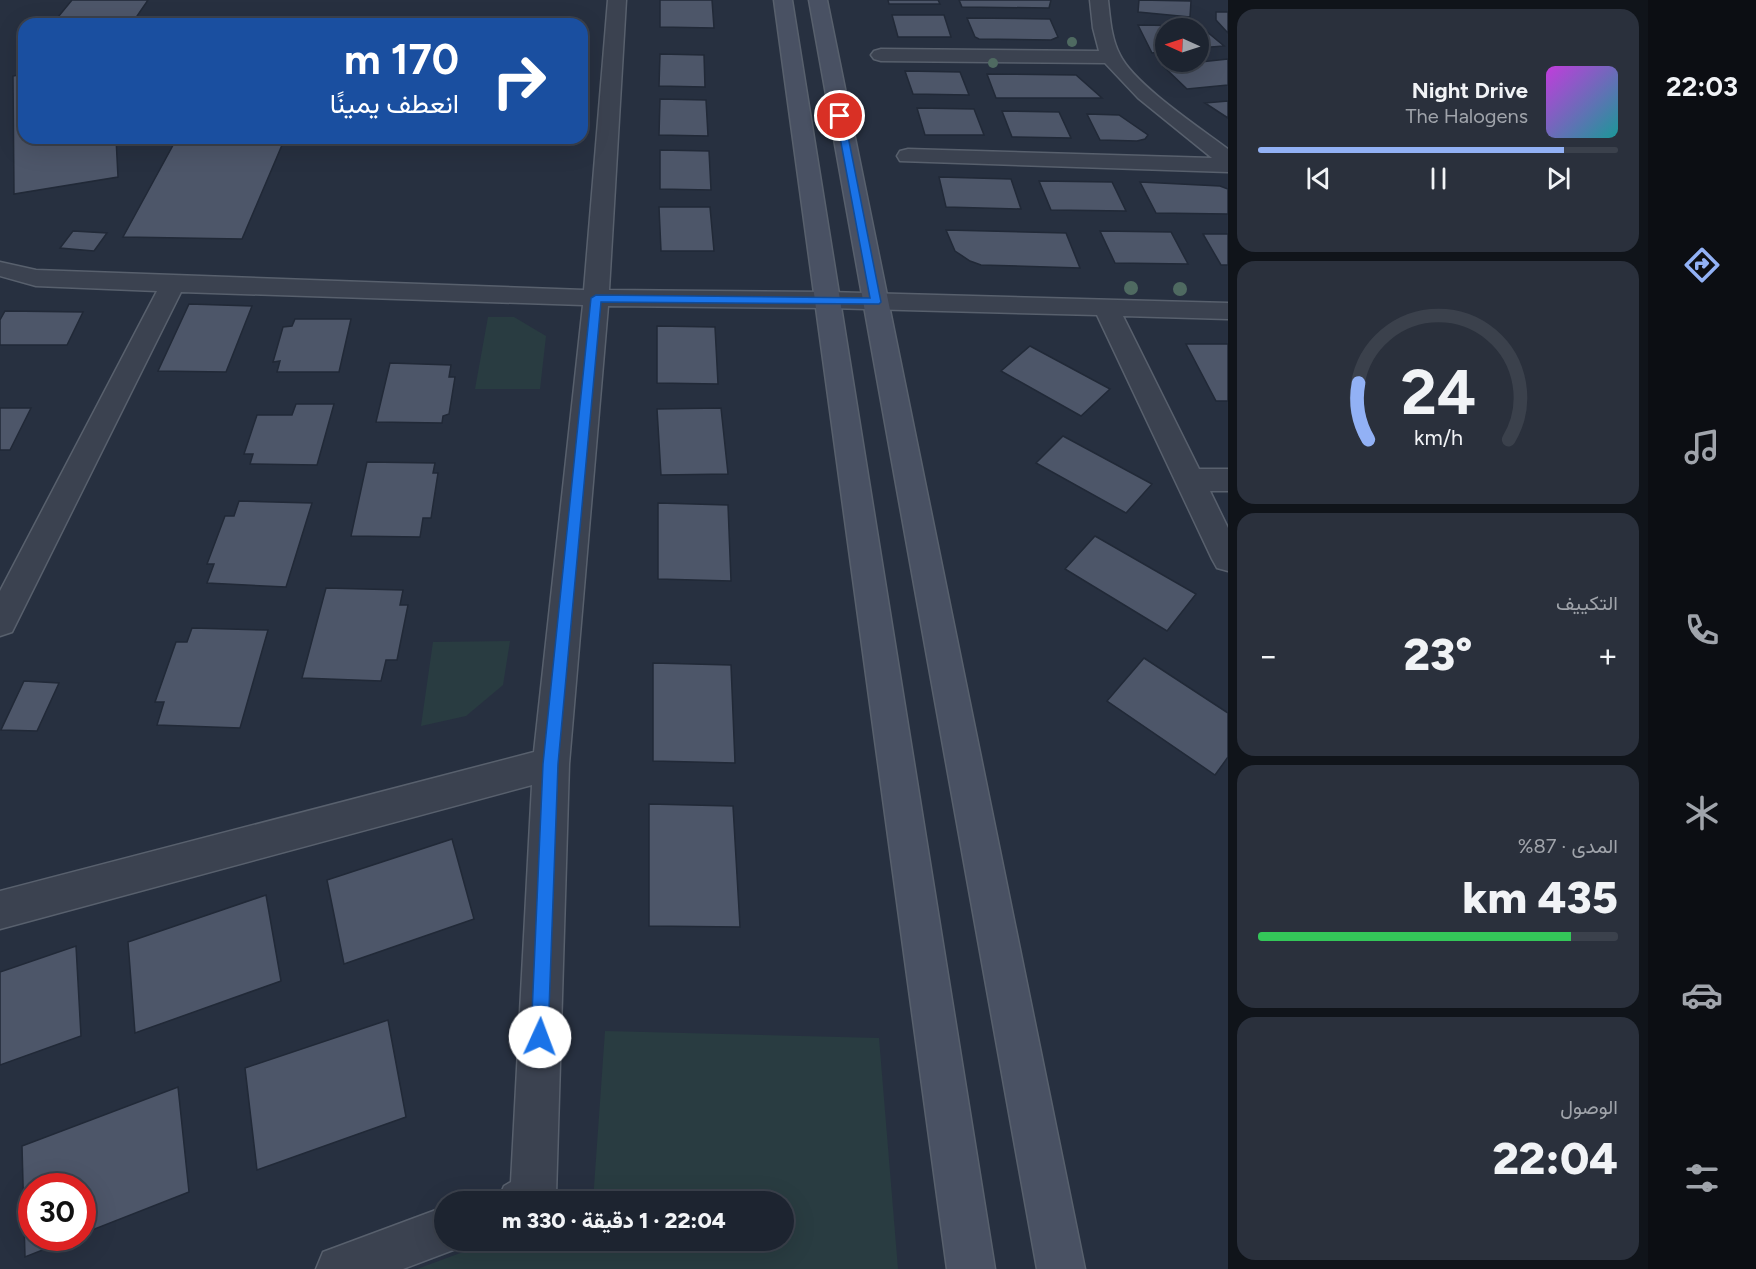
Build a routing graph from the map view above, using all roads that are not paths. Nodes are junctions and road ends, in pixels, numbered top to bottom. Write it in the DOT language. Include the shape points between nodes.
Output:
graph roads {
  1 [pos="617,0"];
  2 [pos="783,0"];
  3 [pos="818,0"];
  4 [pos="1099,0"];
  5 [pos="881,55"];
  6 [pos="1110,57"];
  7 [pos="908,156"];
  8 [pos="1228,163"];
  9 [pos="0,269"];
  10 [pos="173,284"];
  11 [pos="596,298"];
  12 [pos="828,300"];
  13 [pos="876,302"];
  14 [pos="1107,309"];
  15 [pos="1228,311"];
  16 [pos="1190,480"];
  17 [pos="1228,480"];
  18 [pos="1228,560"];
  19 [pos="14,569"];
  20 [pos="0,622"];
  21 [pos="551,764"];
  22 [pos="0,910"];
  23 [pos="533,1191"];
  24 [pos="434,1234"];
  25 [pos="340,1269"];
  26 [pos="970,1269"];
  27 [pos="1061,1269"];
  1 -- 11 [label="street"];
  2 -- 12 [label="street"];
  3 -- 13 [label="street"];
  4 -- 6 [label="street"];
  5 -- 6 [label="street"];
  6 -- 8 [label="street" via="1128,79"];
  7 -- 8 [label="street"];
  9 -- 10 [label="street" via="36,278"];
  10 -- 11 [label="street"];
  10 -- 19 [label="street"];
  11 -- 12 [label="street"];
  11 -- 21 [label="street"];
  12 -- 13 [label="street"];
  12 -- 26 [label="street"];
  13 -- 14 [label="street"];
  13 -- 27 [label="street"];
  14 -- 15 [label="street"];
  14 -- 16 [label="street"];
  16 -- 17 [label="street"];
  16 -- 18 [label="street"];
  19 -- 20 [label="street"];
  21 -- 22 [label="street"];
  21 -- 23 [label="street"];
  24 -- 25 [label="street"];
}
